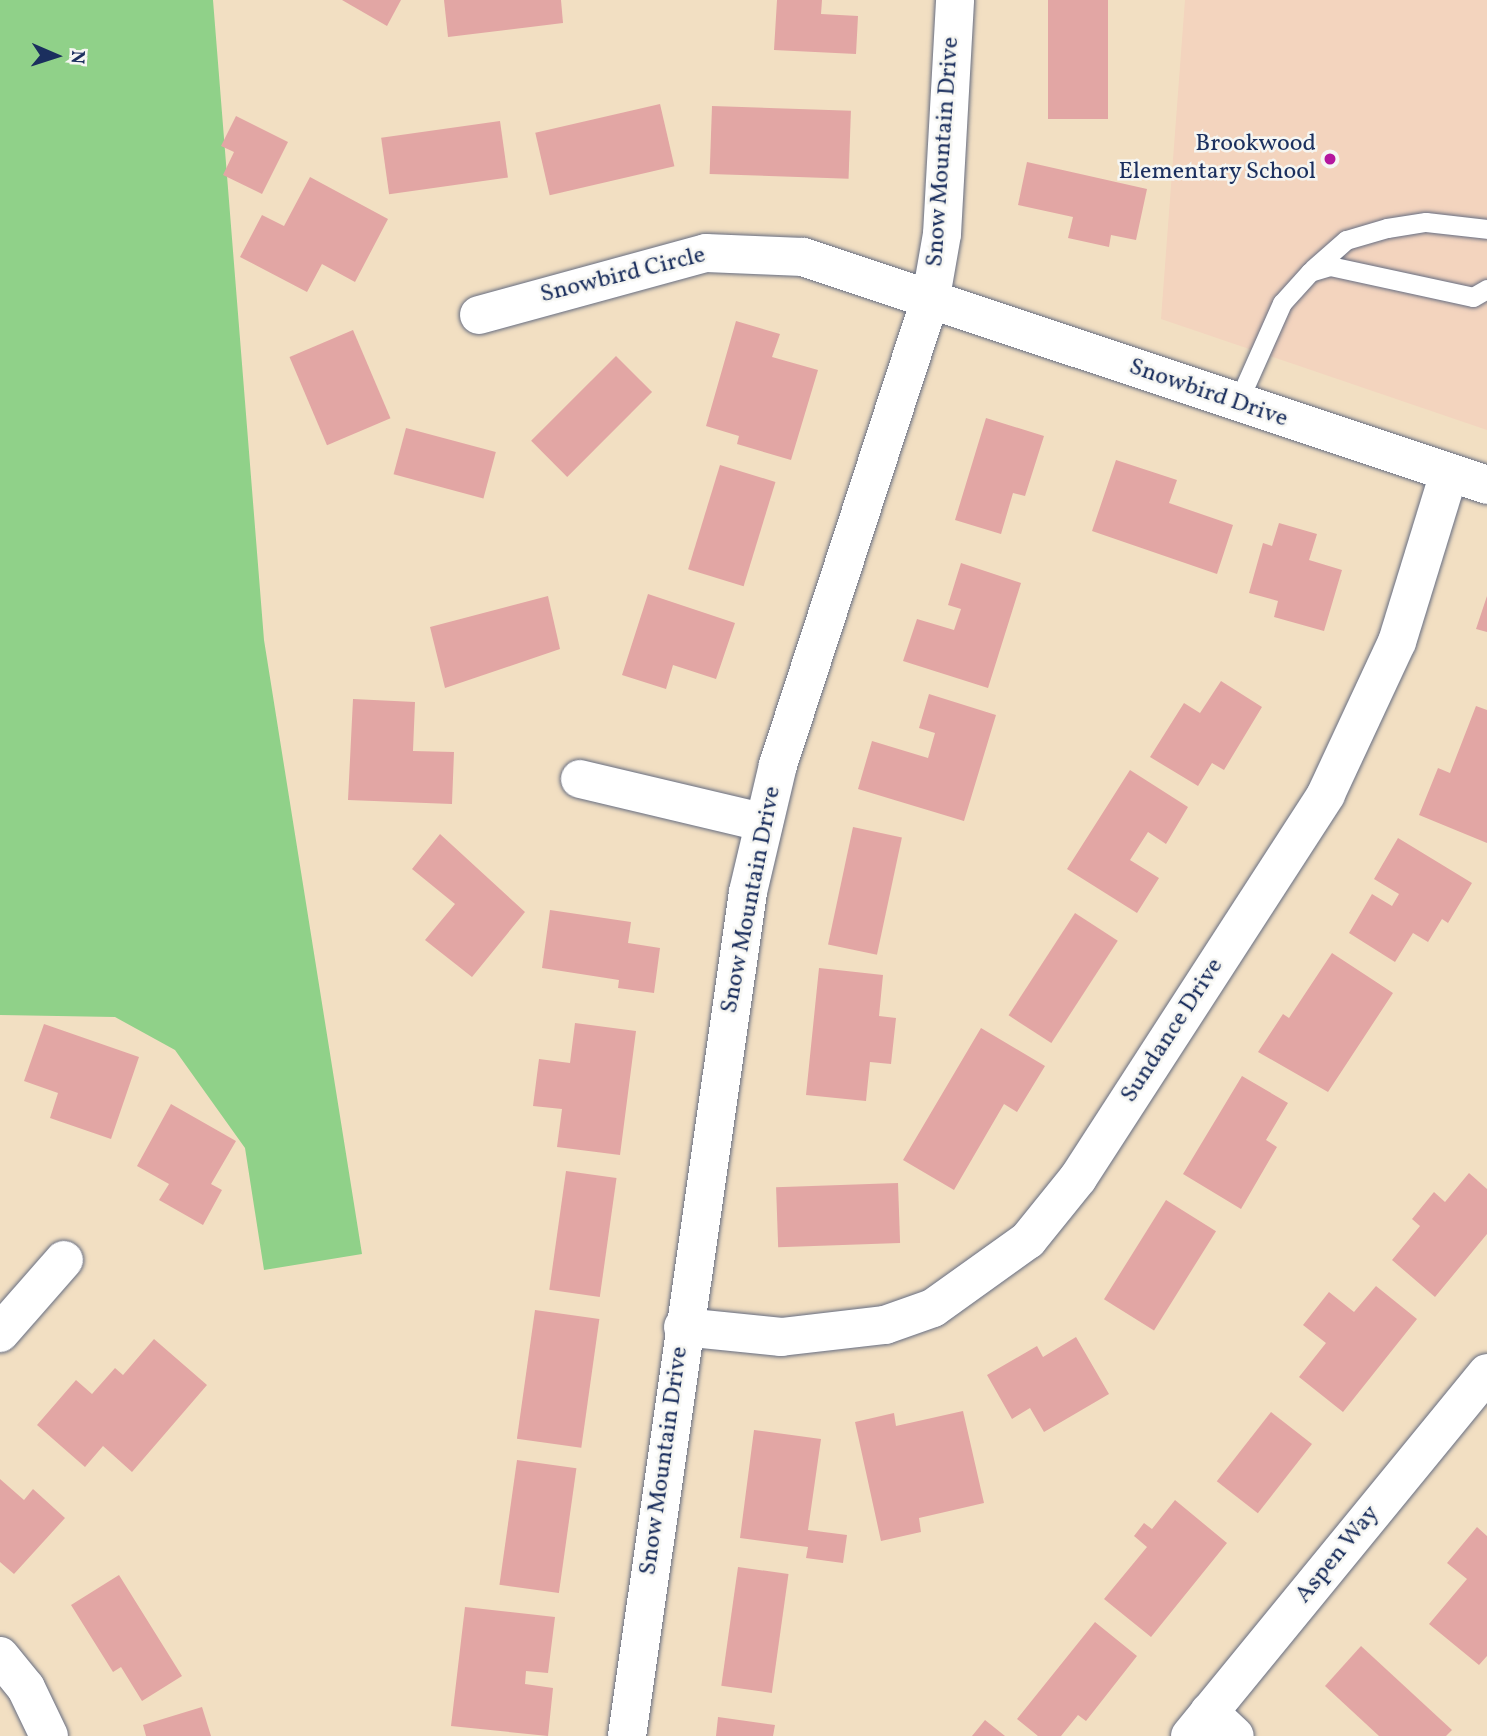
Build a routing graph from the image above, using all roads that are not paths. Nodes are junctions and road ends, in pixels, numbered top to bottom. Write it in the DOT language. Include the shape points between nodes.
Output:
graph roads {
  1 [pos="956,0"];
  2 [pos="1487,229"];
  3 [pos="1310,272"];
  4 [pos="1487,289"];
  5 [pos="931,297"];
  6 [pos="479,316"];
  7 [pos="1237,404"];
  8 [pos="1449,473"];
  9 [pos="1487,485"];
  10 [pos="580,779"];
  11 [pos="762,822"];
  12 [pos="64,1260"];
  13 [pos="683,1327"];
  14 [pos="0,1333"];
  15 [pos="1487,1373"];
  16 [pos="0,1656"];
  17 [pos="1211,1728"];
  18 [pos="49,1736"];
  19 [pos="627,1736"];
  1 -- 5 [label="street, Snow Mountain Drive" via="942,234"];
  2 -- 3 [label="lane" via="1426,222 1387,228 1346,240"];
  3 -- 4 [label="lane" via="1330,265 1473,297"];
  3 -- 7 [label="lane" via="1282,303"];
  5 -- 6 [label="street, Snowbird Circle" via="803,257 743,251 654,263"];
  5 -- 7 [label="street, Snowbird Drive"];
  5 -- 11 [label="street, Snow Mountain Drive"];
  7 -- 8 [label="street, Snowbird Drive"];
  8 -- 9 [label="street, Snowbird Drive"];
  8 -- 13 [label="street, Sundance Drive" via="1397,642 1326,794 1078,1178 1028,1240 933,1308 885,1325 781,1337"];
  10 -- 11 [label="street"];
  11 -- 13 [label="street, Snow Mountain Drive"];
  12 -- 14 [label="street"];
  13 -- 19 [label="street, Snow Mountain Drive"];
  15 -- 17 [label="street, Aspen Way"];
  16 -- 18 [label="street" via="26,1688"];
}
